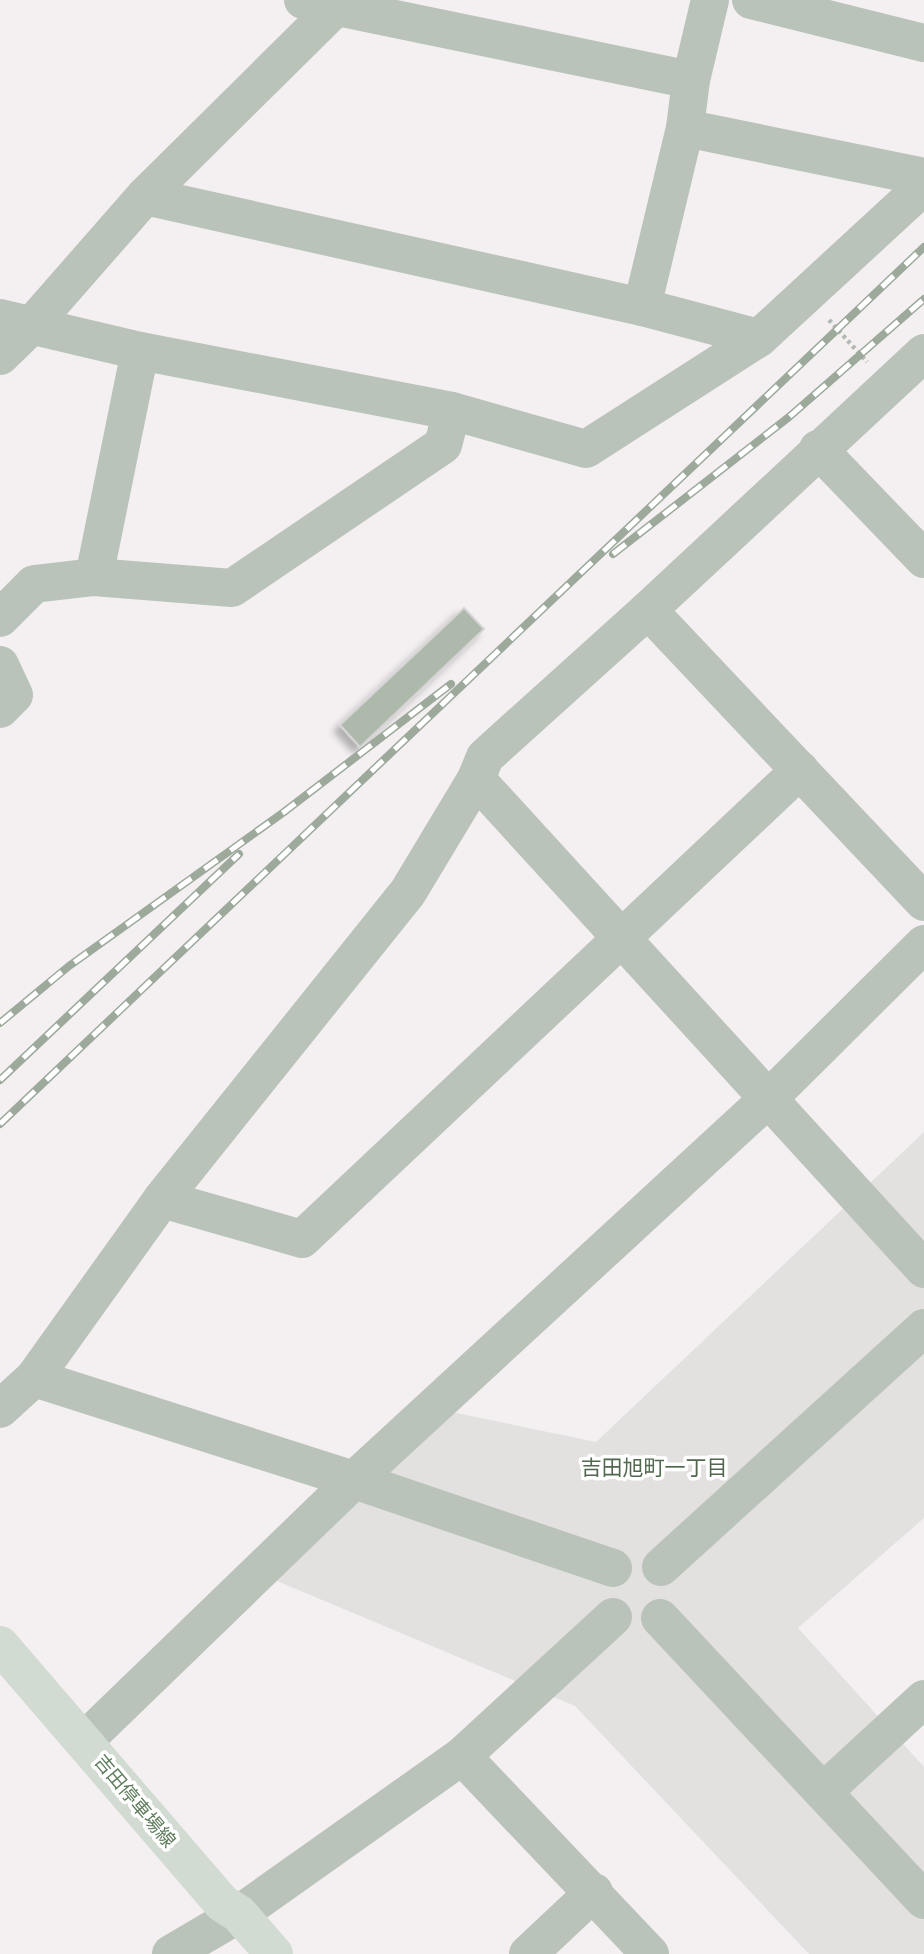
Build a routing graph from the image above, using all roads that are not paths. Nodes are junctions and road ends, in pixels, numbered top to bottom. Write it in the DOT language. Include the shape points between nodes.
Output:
graph roads {
  1 [pos="710,0"];
  2 [pos="751,0"];
  3 [pos="327,2"];
  4 [pos="924,43"];
  5 [pos="691,80"];
  6 [pos="685,128"];
  7 [pos="924,177"];
  8 [pos="924,186"];
  9 [pos="145,196"];
  10 [pos="642,307"];
  11 [pos="16,322"];
  12 [pos="759,338"];
  13 [pos="140,351"];
  14 [pos="924,353"];
  15 [pos="0,356"];
  16 [pos="452,411"];
  17 [pos="818,449"];
  18 [pos="924,559"];
  19 [pos="94,577"];
  20 [pos="648,610"];
  21 [pos="0,618"];
  22 [pos="0,665"];
  23 [pos="0,709"];
  24 [pos="800,770"];
  25 [pos="476,779"];
  26 [pos="924,902"];
  27 [pos="623,939"];
  28 [pos="924,944"];
  29 [pos="769,1097"];
  30 [pos="162,1199"];
  31 [pos="924,1269"];
  32 [pos="924,1328"];
  33 [pos="34,1378"];
  34 [pos="0,1409"];
  35 [pos="354,1480"];
  36 [pos="661,1567"];
  37 [pos="613,1568"];
  38 [pos="614,1617"];
  39 [pos="660,1618"];
  40 [pos="0,1645"];
  41 [pos="924,1699"];
  42 [pos="84,1741"];
  43 [pos="461,1756"];
  44 [pos="823,1792"];
  45 [pos="594,1892"];
  46 [pos="924,1900"];
  47 [pos="239,1914"];
  48 [pos="171,1954"];
  49 [pos="274,1954"];
  50 [pos="528,1954"];
  51 [pos="650,1954"];
  1 -- 5 [label="street"];
  2 -- 4 [label="street"];
  3 -- 5 [label="street"];
  3 -- 9 [label="street"];
  5 -- 6 [label="street"];
  6 -- 7 [label="street"];
  6 -- 10 [label="street"];
  8 -- 12 [label="street"];
  9 -- 10 [label="street"];
  9 -- 11 [label="street"];
  10 -- 12 [label="street"];
  11 -- 13 [label="street"];
  11 -- 15 [label="street"];
  12 -- 16 [label="street" via="586,449"];
  13 -- 16 [label="street"];
  13 -- 19 [label="street"];
  14 -- 17 [label="street"];
  16 -- 19 [label="street" via="443,444 232,588"];
  17 -- 18 [label="street"];
  17 -- 20 [label="street"];
  19 -- 21 [label="street" via="34,584"];
  20 -- 24 [label="street"];
  20 -- 25 [label="street" via="485,757"];
  22 -- 23 [label="street" via="14,695"];
  24 -- 26 [label="street"];
  24 -- 27 [label="street"];
  25 -- 27 [label="street"];
  25 -- 30 [label="street" via="408,892"];
  27 -- 29 [label="street"];
  27 -- 30 [label="street" via="302,1239"];
  28 -- 29 [label="street"];
  29 -- 31 [label="street"];
  29 -- 35 [label="street"];
  30 -- 33 [label="street"];
  32 -- 36 [label="street"];
  33 -- 34 [label="street"];
  33 -- 35 [label="street"];
  35 -- 37 [label="street"];
  35 -- 42 [label="street"];
  36 -- 37 [label="street" via="640,1558"];
  36 -- 39 [label="street" via="668,1576 671,1598"];
  37 -- 38 [label="street" via="602,1592"];
  38 -- 39 [label="street" via="639,1627"];
  38 -- 43 [label="street"];
  39 -- 44 [label="street"];
  40 -- 42 [label="main road, 吉田停車場線"];
  41 -- 44 [label="street"];
  42 -- 47 [label="main road, 吉田停車場線" via="222,1903"];
  43 -- 45 [label="street"];
  43 -- 47 [label="street"];
  44 -- 46 [label="street"];
  45 -- 50 [label="street"];
  45 -- 51 [label="street"];
  47 -- 48 [label="street"];
  47 -- 49 [label="main road, 吉田停車場線"];
}
